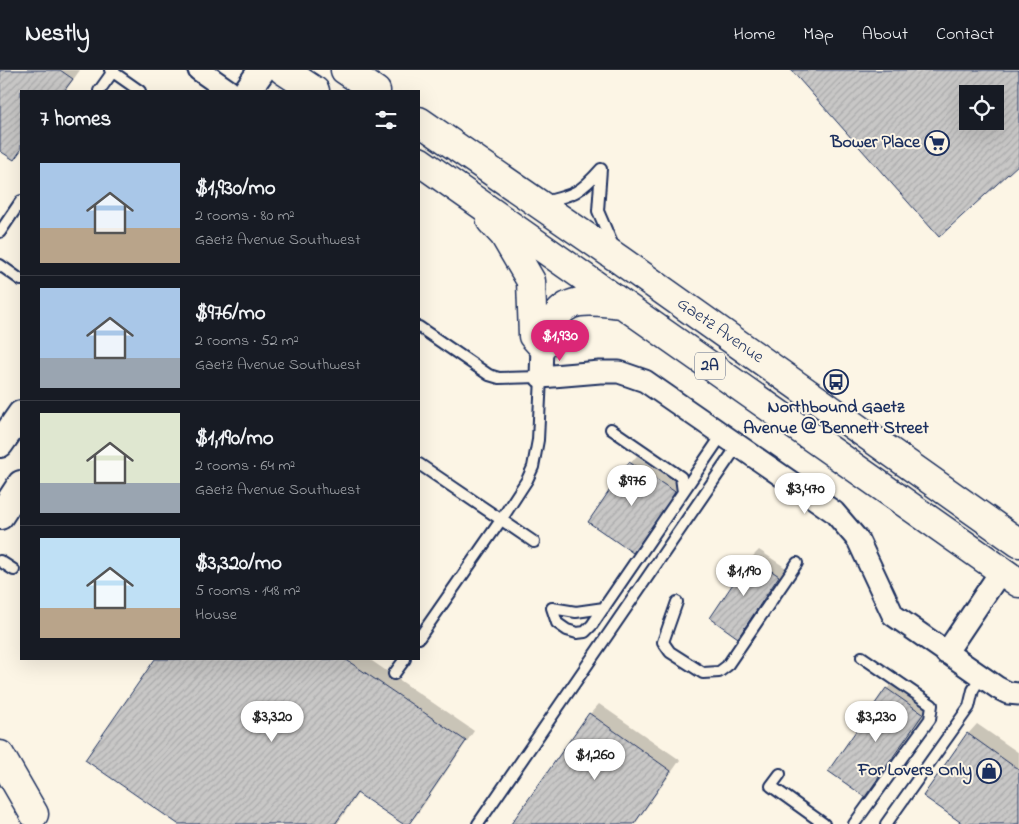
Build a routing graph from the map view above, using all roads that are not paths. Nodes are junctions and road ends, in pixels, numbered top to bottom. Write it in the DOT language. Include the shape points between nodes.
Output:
graph roads {
  1 [pos="199,70"];
  2 [pos="262,70"];
  3 [pos="345,70"];
  4 [pos="112,71"];
  5 [pos="100,90"];
  6 [pos="139,90"];
  7 [pos="228,90"];
  8 [pos="248,90"];
  9 [pos="375,90"];
  10 [pos="420,122"];
  11 [pos="420,162"];
  12 [pos="462,190"];
  13 [pos="538,203"];
  14 [pos="20,206"];
  15 [pos="0,232"];
  16 [pos="620,260"];
  17 [pos="0,265"];
  18 [pos="20,279"];
  19 [pos="623,304"];
  20 [pos="420,328"];
  21 [pos="542,346"];
  22 [pos="541,377"];
  23 [pos="20,415"];
  24 [pos="611,429"];
  25 [pos="730,440"];
  26 [pos="0,444"];
  27 [pos="420,465"];
  28 [pos="20,486"];
  29 [pos="683,492"];
  30 [pos="0,516"];
  31 [pos="501,520"];
  32 [pos="534,542"];
  33 [pos="1019,545"];
  34 [pos="0,561"];
  35 [pos="798,563"];
  36 [pos="14,570"];
  37 [pos="1010,577"];
  38 [pos="677,602"];
  39 [pos="604,608"];
  40 [pos="420,637"];
  41 [pos="946,652"];
  42 [pos="862,657"];
  43 [pos="404,660"];
  44 [pos="394,674"];
  45 [pos="981,677"];
  46 [pos="1019,694"];
  47 [pos="0,755"];
  48 [pos="780,774"];
  49 [pos="0,784"];
  50 [pos="39,819"];
  51 [pos="478,824"];
  52 [pos="824,824"];
  53 [pos="854,824"];
  54 [pos="886,824"];
  1 -- 7 [label="street"];
  2 -- 8 [label="street"];
  3 -- 9 [label="main road"];
  4 -- 5 [label="lane"];
  4 -- 6 [label="lane"];
  10 -- 13 [label="main road, Gaetz Avenue / 2A"];
  11 -- 12 [label="main road, Gaetz Avenue / 2A"];
  12 -- 19 [label="main road, Gaetz Avenue / 2A"];
  12 -- 21 [label="main road" via="504,235 532,281 533,336"];
  13 -- 16 [label="main road, Gaetz Avenue / 2A"];
  13 -- 16 [label="lane" via="568,197 589,183 602,169 598,211"];
  14 -- 15 [label="lane"];
  16 -- 33 [label="main road, Gaetz Avenue / 2A"];
  17 -- 18 [label="lane"];
  19 -- 21 [label="main road" via="586,301 568,306 559,312 552,323 550,336"];
  19 -- 37 [label="main road, Gaetz Avenue / 2A"];
  20 -- 22 [label="lane" via="489,375 499,378"];
  21 -- 22 [label="street"];
  22 -- 25 [label="street" via="600,372 632,376 645,381"];
  22 -- 31 [label="lane" via="538,440 533,467"];
  23 -- 26 [label="street"];
  24 -- 29 [label="lane" via="681,477"];
  25 -- 29 [label="lane"];
  25 -- 41 [label="street" via="834,512 858,540 893,615"];
  25 -- 51 [label="lane"];
  27 -- 31 [label="lane"];
  28 -- 30 [label="street"];
  29 -- 39 [label="lane"];
  31 -- 32 [label="lane"];
  31 -- 40 [label="lane"];
  33 -- 37 [label="street"];
  34 -- 36 [label="lane"];
  35 -- 38 [label="lane" via="727,666 719,672 703,673 666,647 664,642"];
  37 -- 41 [label="street"];
  39 -- 39 [label="lane" via="585,632 577,633 557,623 552,608 576,612"];
  41 -- 45 [label="street"];
  42 -- 53 [label="lane" via="932,705 930,719"];
  43 -- 44 [label="lane"];
  45 -- 46 [label="street" via="1002,690"];
  45 -- 54 [label="lane" via="973,690 969,707"];
  47 -- 50 [label="main road"];
  48 -- 52 [label="lane" via="771,786"];
  49 -- 50 [label="main road"];
}
